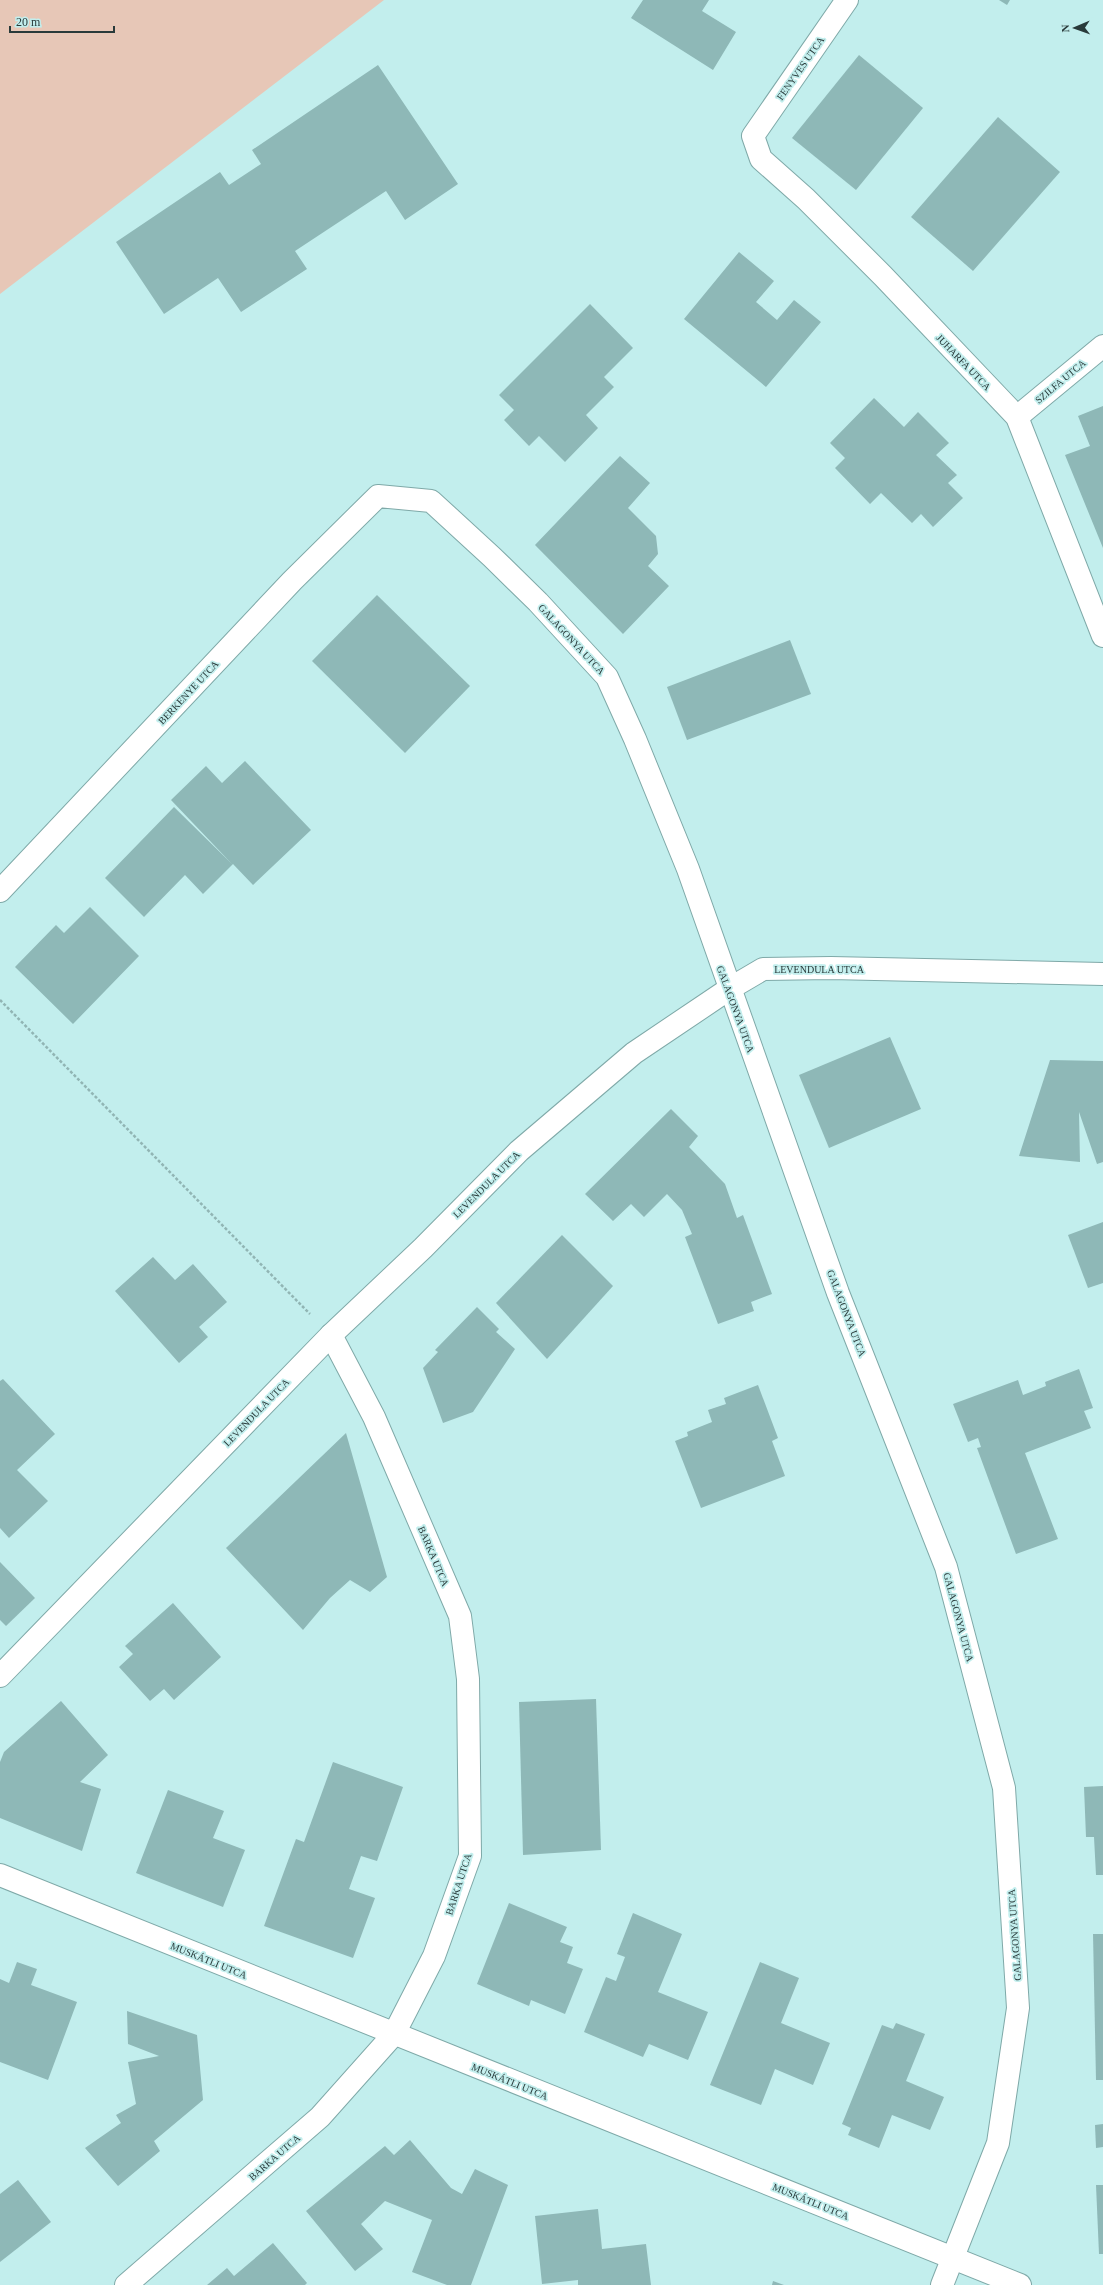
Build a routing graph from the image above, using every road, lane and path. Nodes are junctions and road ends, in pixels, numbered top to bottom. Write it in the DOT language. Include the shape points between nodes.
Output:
graph roads {
  1 [pos="847,0"];
  2 [pos="753,136"];
  3 [pos="1103,346"];
  4 [pos="1017,417"];
  5 [pos="378,496"];
  6 [pos="1103,636"];
  7 [pos="0,891"];
  8 [pos="1103,974"];
  9 [pos="729,989"];
  10 [pos="0,1000"];
  11 [pos="331,1335"];
  12 [pos="0,1676"];
  13 [pos="0,1875"];
  14 [pos="394,2034"];
  15 [pos="952,2258"];
  16 [pos="126,2285"];
  17 [pos="942,2285"];
  18 [pos="1020,2285"];
  1 -- 2 [label="street, FENYVES UTCA"];
  2 -- 4 [label="street, JUHARFA UTCA" via="761,160 806,199 878,271"];
  3 -- 4 [label="street, SZILFA UTCA"];
  4 -- 6 [label="street, JUHARFA UTCA"];
  5 -- 7 [label="street, BERKENYE UTCA" via="292,582"];
  5 -- 9 [label="street, GALAGONYA UTCA" via="430,501 538,602 607,677 688,870"];
  8 -- 9 [label="street, LEVENDULA UTCA" via="763,969"];
  9 -- 11 [label="street, LEVENDULA UTCA" via="634,1053 519,1151 423,1248"];
  9 -- 15 [label="street, GALAGONYA UTCA" via="838,1293 946,1568 1004,1788 1018,2008 998,2143"];
  10 -- 11 [label="path"];
  11 -- 12 [label="street, LEVENDULA UTCA"];
  11 -- 14 [label="street, BARKA UTCA" via="374,1417 460,1616 468,1679 470,1856 434,1956"];
  13 -- 14 [label="street, MUSKÁTLI UTCA"];
  14 -- 15 [label="street, MUSKÁTLI UTCA"];
  14 -- 16 [label="street, BARKA UTCA" via="320,2117"];
  15 -- 17 [label="street, GALAGONYA UTCA"];
  15 -- 18 [label="street, MUSKÁTLI UTCA"];
}
